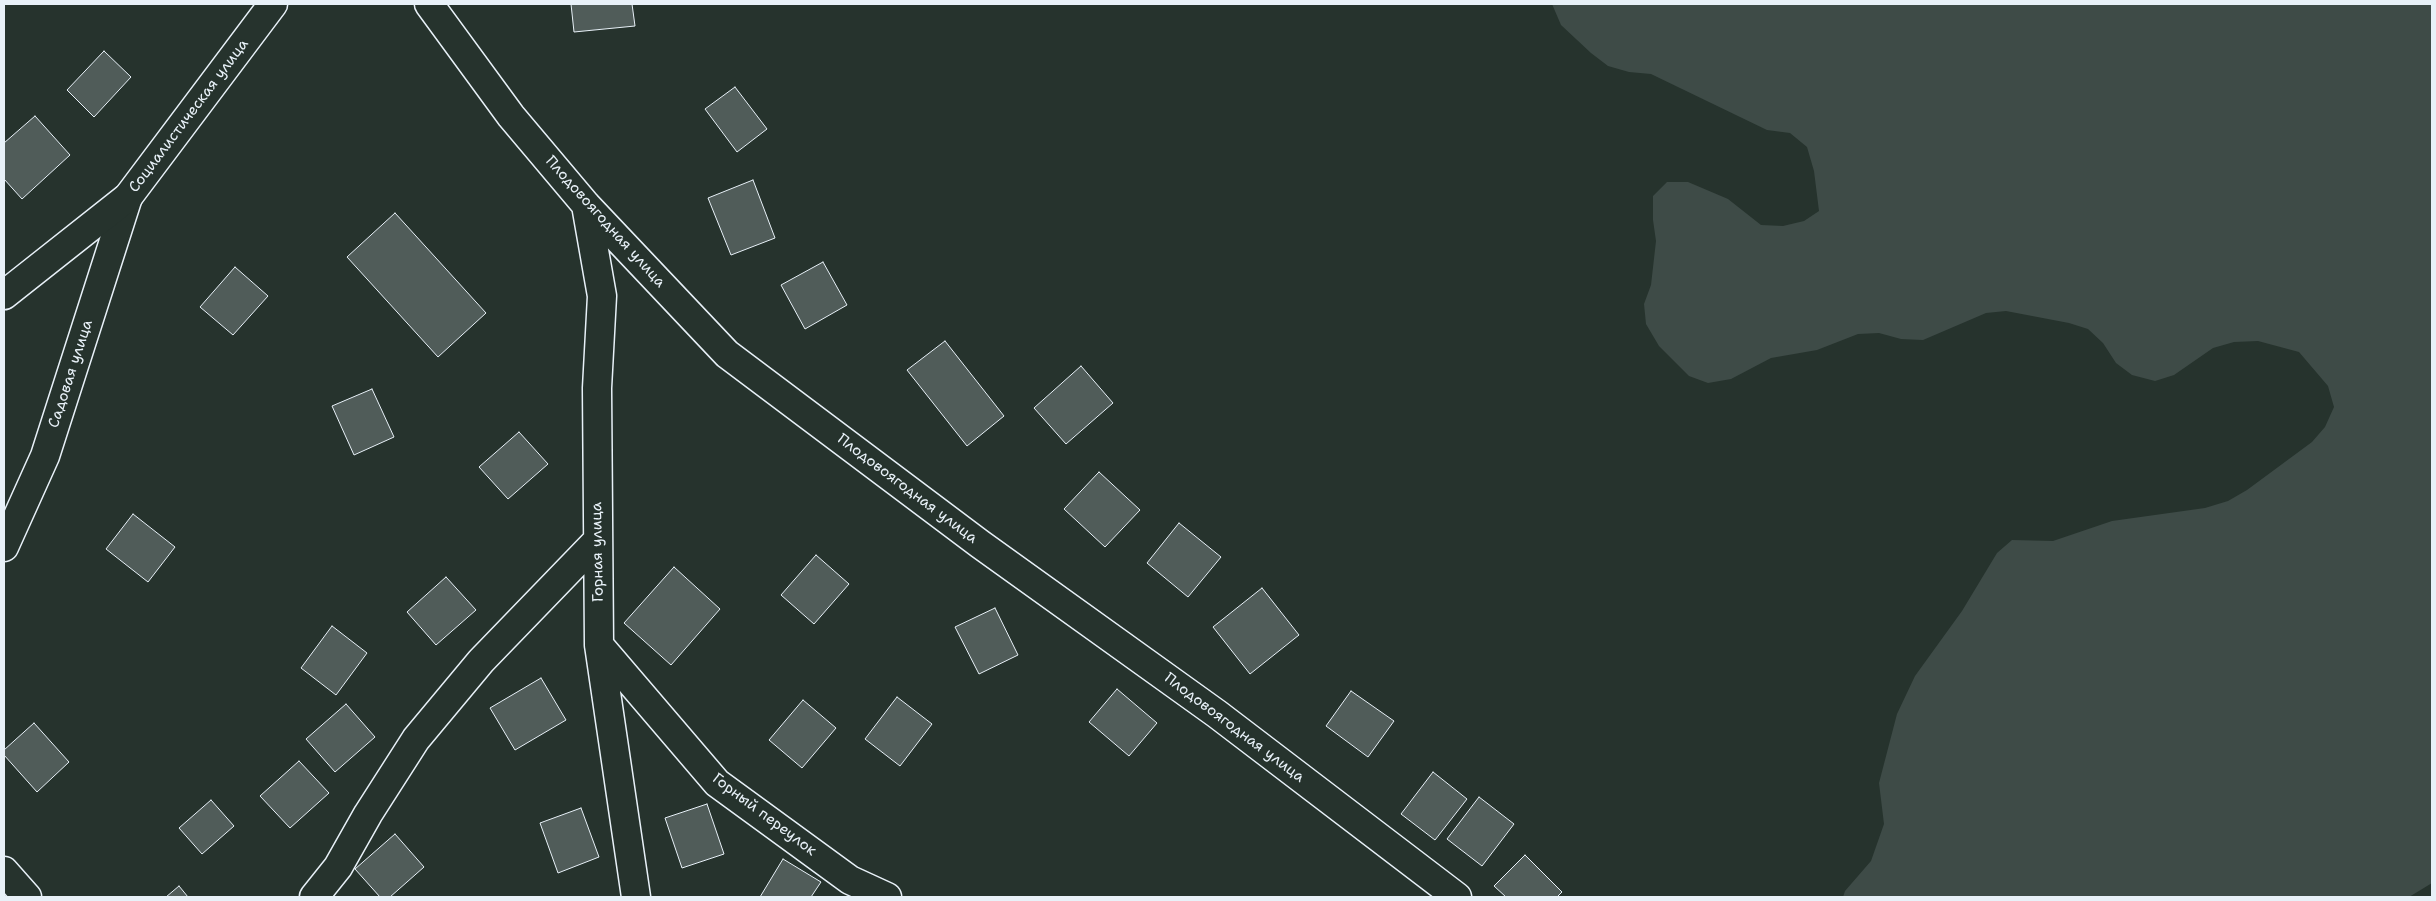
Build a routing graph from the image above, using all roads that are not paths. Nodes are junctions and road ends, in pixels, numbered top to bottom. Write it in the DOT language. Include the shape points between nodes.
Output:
graph roads {
  1 [pos="273,4"];
  2 [pos="429,4"];
  3 [pos="128,197"];
  4 [pos="586,205"];
  5 [pos="4,295"];
  6 [pos="598,540"];
  7 [pos="4,547"];
  8 [pos="599,645"];
  9 [pos="4,871"];
  10 [pos="27,897"];
  11 [pos="314,897"];
  12 [pos="636,897"];
  13 [pos="887,897"];
  14 [pos="1457,897"];
  1 -- 3 [label="street, Социалистическая улица"];
  2 -- 4 [label="street, Плодовоягодная улица" via="511,116"];
  3 -- 5 [label="street, Социалистическая улица"];
  3 -- 7 [label="street, Садовая улица" via="45,456"];
  4 -- 6 [label="street, Горная улица" via="602,296 597,388"];
  4 -- 14 [label="street, Плодовоягодная улица" via="727,354 980,544 1217,714"];
  6 -- 8 [label="street, Горная улица"];
  6 -- 11 [label="street" via="481,661 416,738 338,867"];
  8 -- 12 [label="street, Горная улица"];
  8 -- 13 [label="street, Горный переулок" via="717,783 850,880"];
  9 -- 10 [label="street"];
}
